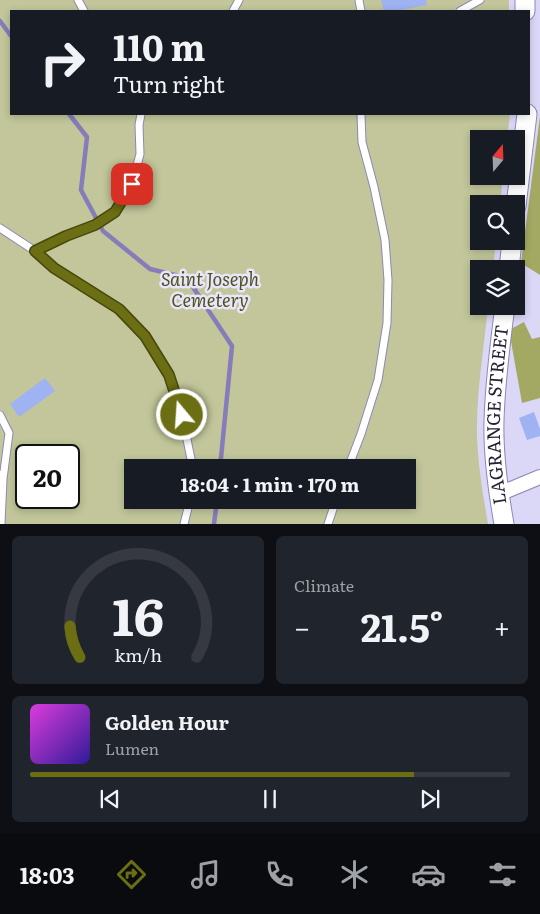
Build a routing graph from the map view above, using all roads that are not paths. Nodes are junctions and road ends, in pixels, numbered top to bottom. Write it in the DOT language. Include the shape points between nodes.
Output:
graph roads {
  1 [pos="480,0"];
  2 [pos="462,10"];
  3 [pos="141,115"];
  4 [pos="361,115"];
  5 [pos="527,115"];
  6 [pos="517,195"];
  7 [pos="0,228"];
  8 [pos="35,251"];
  9 [pos="504,315"];
  10 [pos="0,415"];
  11 [pos="191,459"];
  12 [pos="351,459"];
  13 [pos="0,469"];
  14 [pos="540,477"];
  15 [pos="3,479"];
  16 [pos="499,494"];
  17 [pos="188,509"];
  18 [pos="333,509"];
  19 [pos="1,524"];
  20 [pos="184,524"];
  21 [pos="328,524"];
  22 [pos="504,524"];
  1 -- 2 [label="lane"];
  3 -- 8 [label="lane" via="140,154 132,184 115,212 95,225"];
  4 -- 12 [label="lane" via="362,142 385,240 387,323 378,380"];
  5 -- 6 [label="main road"];
  7 -- 8 [label="lane"];
  8 -- 11 [label="lane" via="54,268 119,309 145,336 169,375"];
  9 -- 16 [label="main road, LAGRANGE STREET" via="494,422"];
  10 -- 15 [label="lane" via="9,433"];
  13 -- 15 [label="lane"];
  14 -- 16 [label="street"];
  15 -- 19 [label="lane"];
  16 -- 22 [label="main road, LAGRANGE STREET"];
  17 -- 20 [label="lane"];
  18 -- 21 [label="lane"];
}
